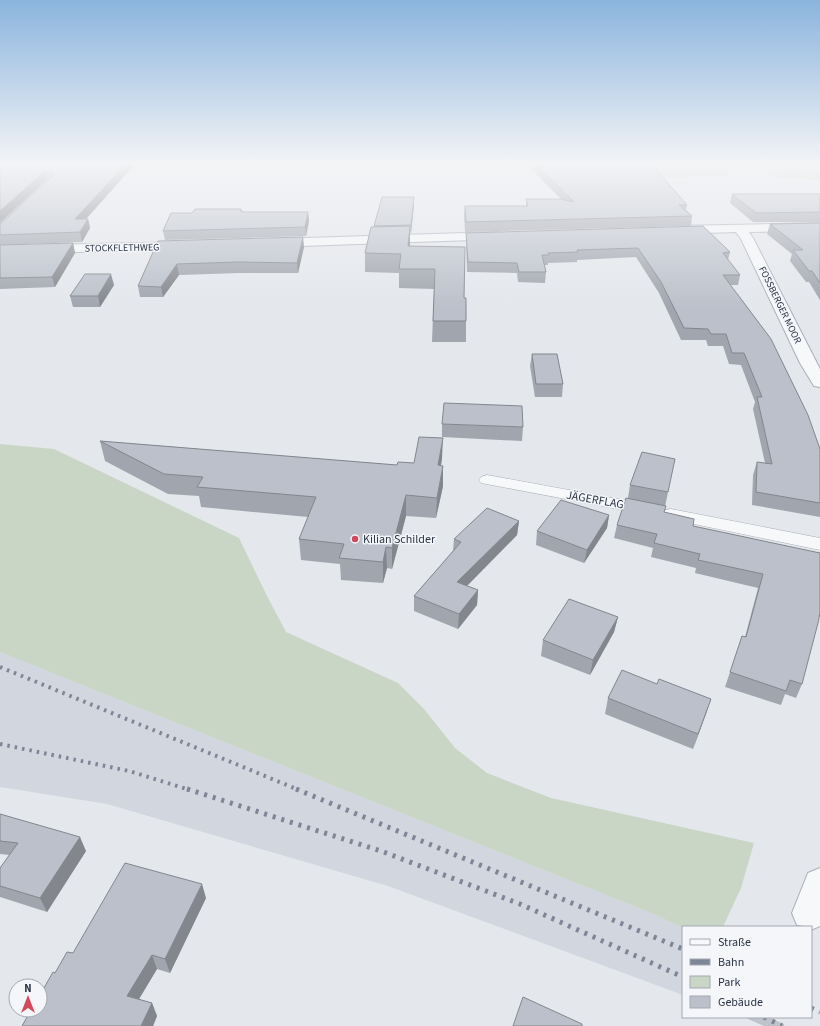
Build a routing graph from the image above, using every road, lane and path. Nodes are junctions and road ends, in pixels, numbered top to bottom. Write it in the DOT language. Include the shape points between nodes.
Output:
graph roads {
  1 [pos="820,227"];
  2 [pos="739,228"];
  3 [pos="668,231"];
  4 [pos="511,235"];
  5 [pos="260,244"];
  6 [pos="198,246"];
  7 [pos="0,250"];
  8 [pos="814,364"];
  9 [pos="820,382"];
  10 [pos="487,480"];
  11 [pos="820,544"];
  1 -- 2 [label="street"];
  2 -- 3 [label="street"];
  2 -- 8 [label="street, FOSSBERGER MOOR" via="747,238"];
  4 -- 5 [label="street"];
  6 -- 7 [label="street, STOCKFLETHWEG"];
  8 -- 9 [label="street, FOSSBERGER MOOR"];
  10 -- 11 [label="lane, JÄGERFLAG"];
}
